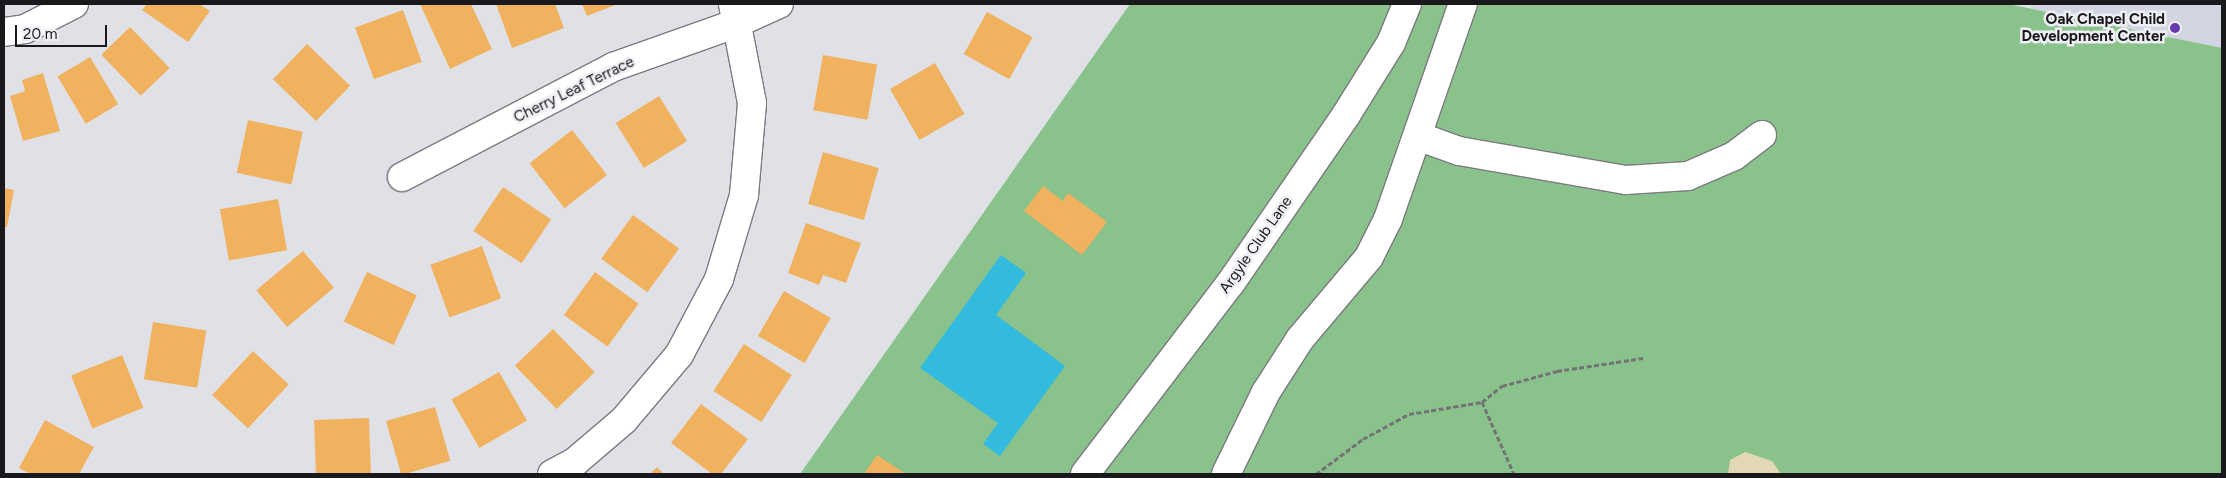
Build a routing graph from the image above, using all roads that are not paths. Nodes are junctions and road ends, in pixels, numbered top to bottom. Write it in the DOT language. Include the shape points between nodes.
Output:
graph roads {
  1 [pos="74,4"];
  2 [pos="779,4"];
  3 [pos="1407,4"];
  4 [pos="1463,4"];
  5 [pos="735,14"];
  6 [pos="4,32"];
  7 [pos="1762,135"];
  8 [pos="1420,137"];
  9 [pos="402,177"];
  10 [pos="552,474"];
  11 [pos="1085,474"];
  12 [pos="1226,474"];
  1 -- 6 [label="street" via="25,29"];
  2 -- 5 [label="street, Cherry Leaf Terrace"];
  3 -- 11 [label="street, Argyle Club Lane" via="1391,43 1341,123 1230,284"];
  4 -- 8 [label="street"];
  5 -- 9 [label="street, Cherry Leaf Terrace" via="613,67"];
  5 -- 10 [label="street" via="752,103 744,195 719,279 679,355 630,413 576,461"];
  7 -- 8 [label="street" via="1734,156 1688,176 1626,180 1459,151"];
  8 -- 12 [label="street" via="1369,257 1300,339 1266,392"];
}
